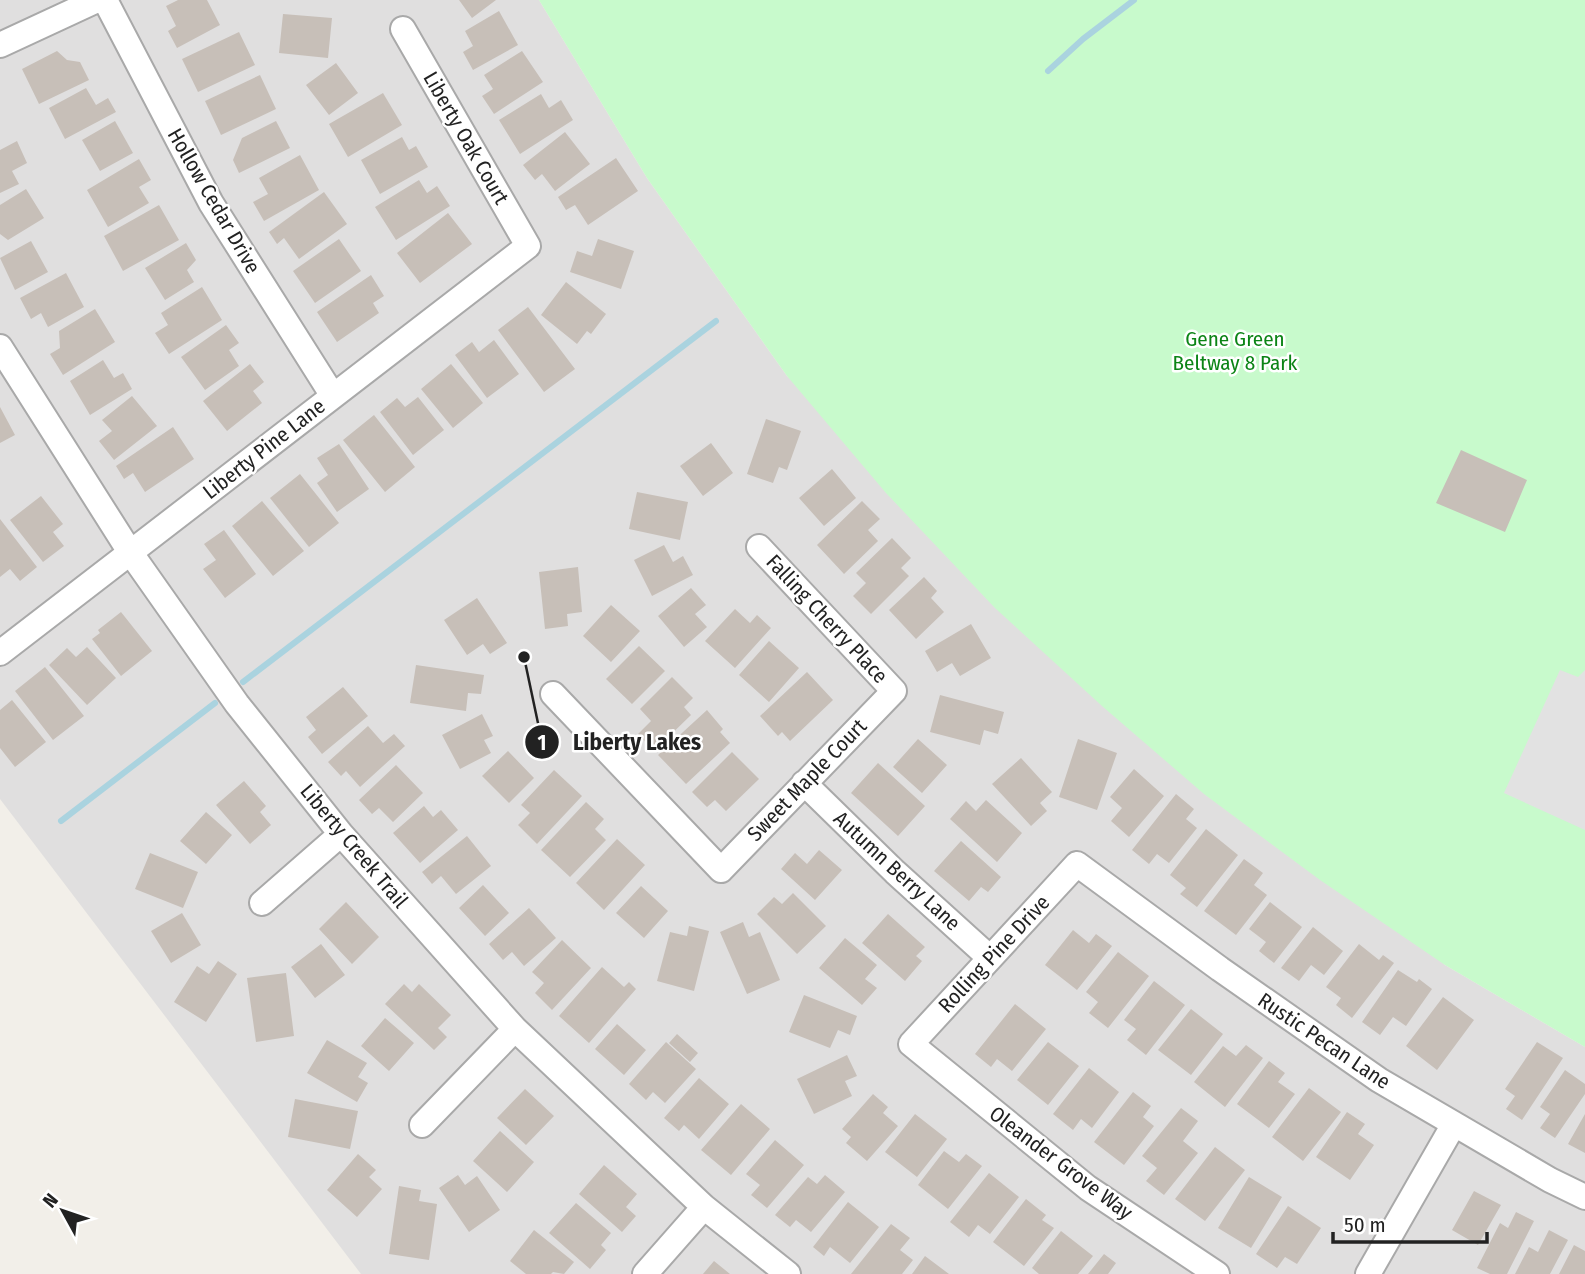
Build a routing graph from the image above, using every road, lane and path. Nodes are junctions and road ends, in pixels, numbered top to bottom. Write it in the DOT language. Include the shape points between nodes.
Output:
graph roads {
  1 [pos="97,0"];
  2 [pos="105,0"];
  3 [pos="403,29"];
  4 [pos="0,45"];
  5 [pos="528,246"];
  6 [pos="0,347"];
  7 [pos="333,396"];
  8 [pos="759,547"];
  9 [pos="130,552"];
  10 [pos="0,653"];
  11 [pos="894,691"];
  12 [pos="553,694"];
  13 [pos="804,783"];
  14 [pos="341,834"];
  15 [pos="1077,864"];
  16 [pos="262,903"];
  17 [pos="990,958"];
  18 [pos="515,1029"];
  19 [pos="911,1044"];
  20 [pos="1454,1124"];
  21 [pos="422,1125"];
  22 [pos="1585,1197"];
  23 [pos="704,1207"];
  24 [pos="645,1274"];
  25 [pos="788,1274"];
  26 [pos="1217,1274"];
  27 [pos="1368,1274"];
  1 -- 4 [label="street"];
  2 -- 7 [label="street, Hollow Cedar Drive" via="211,204"];
  3 -- 5 [label="street, Liberty Oak Court"];
  5 -- 7 [label="street, Liberty Pine Lane"];
  6 -- 9 [label="street, Liberty Creek Trail"];
  7 -- 9 [label="street, Liberty Pine Lane"];
  8 -- 11 [label="street, Falling Cherry Place"];
  9 -- 10 [label="street, Liberty Pine Lane"];
  9 -- 14 [label="street, Liberty Creek Trail" via="237,704"];
  11 -- 13 [label="street, Sweet Maple Court"];
  12 -- 13 [label="street, Sweet Maple Court" via="721,870"];
  13 -- 17 [label="street, Autumn Berry Lane"];
  14 -- 16 [label="street"];
  14 -- 18 [label="street, Liberty Creek Trail"];
  15 -- 17 [label="street, Rolling Pine Drive"];
  15 -- 20 [label="street, Rustic Pecan Lane" via="1379,1080"];
  17 -- 19 [label="street, Rolling Pine Drive"];
  18 -- 21 [label="street"];
  18 -- 23 [label="street, Liberty Creek Trail"];
  19 -- 26 [label="street, Oleander Grove Way" via="1087,1188"];
  20 -- 22 [label="street, Rustic Pecan Lane"];
  20 -- 27 [label="street"];
  23 -- 24 [label="street"];
  23 -- 25 [label="street, Liberty Creek Trail"];
}
